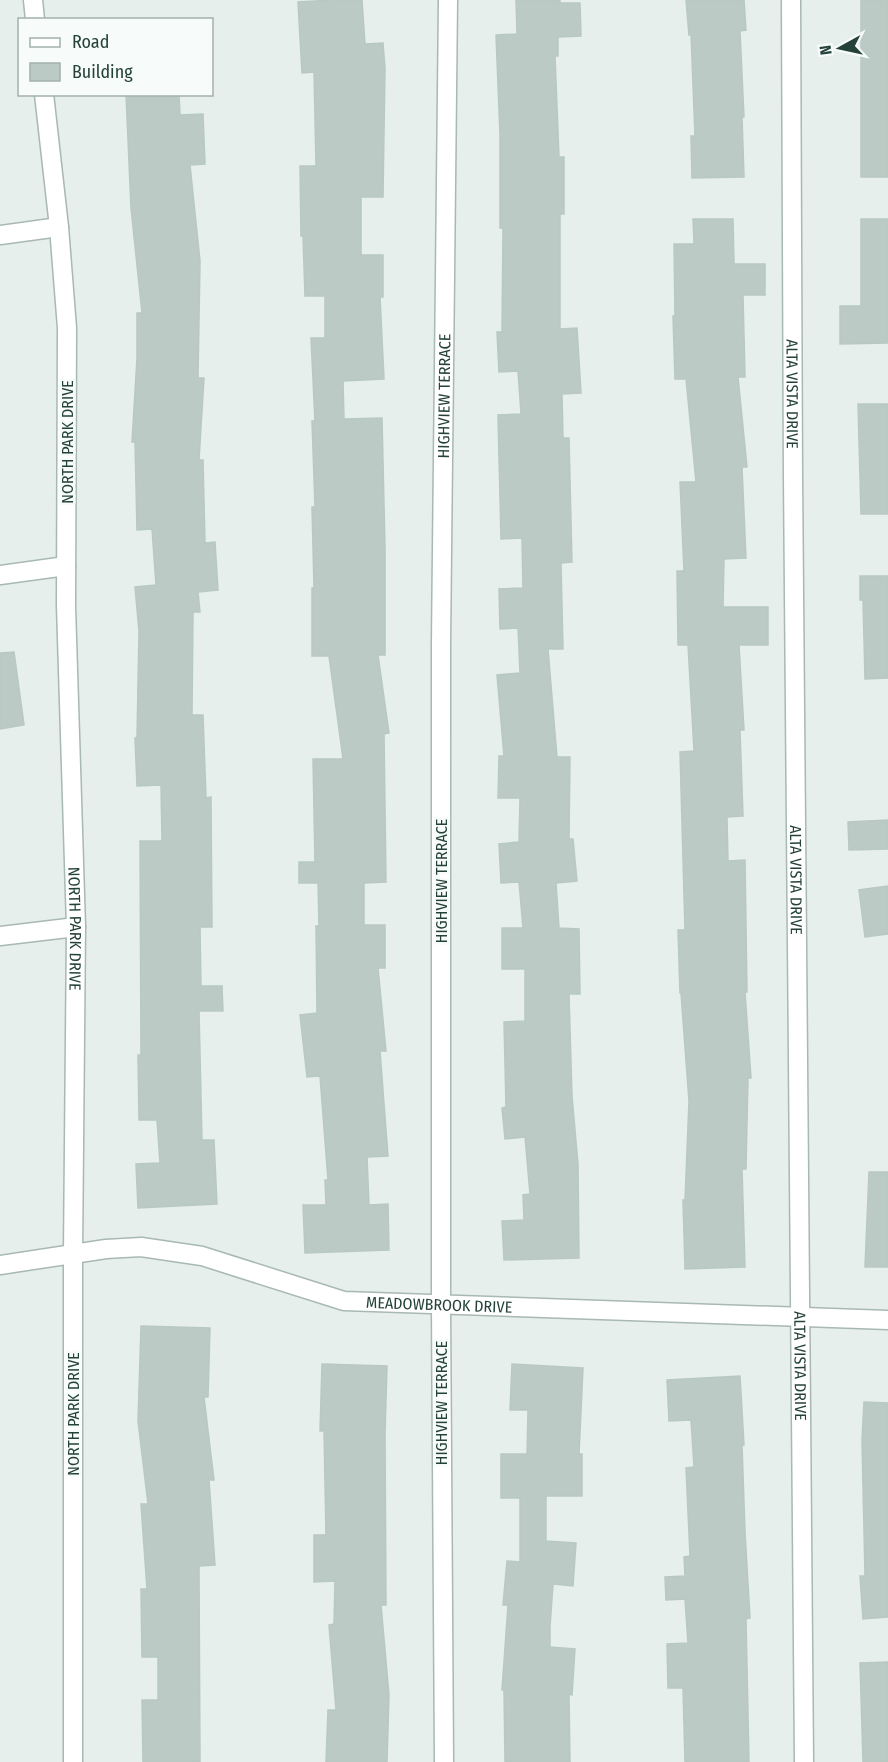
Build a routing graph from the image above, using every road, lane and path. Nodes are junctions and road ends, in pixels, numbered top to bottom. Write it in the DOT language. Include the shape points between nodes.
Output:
graph roads {
  1 [pos="33,0"];
  2 [pos="448,0"];
  3 [pos="791,0"];
  4 [pos="35,18"];
  5 [pos="44,96"];
  6 [pos="59,227"];
  7 [pos="0,235"];
  8 [pos="66,566"];
  9 [pos="0,575"];
  10 [pos="76,927"];
  11 [pos="0,936"];
  12 [pos="73,1254"];
  13 [pos="0,1265"];
  14 [pos="441,1305"];
  15 [pos="801,1317"];
  16 [pos="888,1320"];
  17 [pos="73,1762"];
  18 [pos="444,1762"];
  19 [pos="804,1762"];
  1 -- 4 [label="street"];
  2 -- 14 [label="street, HIGHVIEW TERRACE" via="441,643"];
  3 -- 15 [label="street, ALTA VISTA DRIVE"];
  5 -- 6 [label="street, NORTH PARK DRIVE"];
  6 -- 7 [label="street"];
  6 -- 8 [label="street, NORTH PARK DRIVE" via="67,328"];
  8 -- 9 [label="street"];
  8 -- 10 [label="street, NORTH PARK DRIVE"];
  10 -- 11 [label="street"];
  10 -- 12 [label="street, NORTH PARK DRIVE"];
  12 -- 13 [label="street, MEADOWBROOK DRIVE"];
  12 -- 14 [label="street, MEADOWBROOK DRIVE" via="141,1247 202,1256 344,1301"];
  12 -- 17 [label="street, NORTH PARK DRIVE"];
  14 -- 15 [label="street, MEADOWBROOK DRIVE"];
  14 -- 18 [label="street, HIGHVIEW TERRACE"];
  15 -- 16 [label="street, MEADOWBROOK DRIVE"];
  15 -- 19 [label="street, ALTA VISTA DRIVE"];
}
